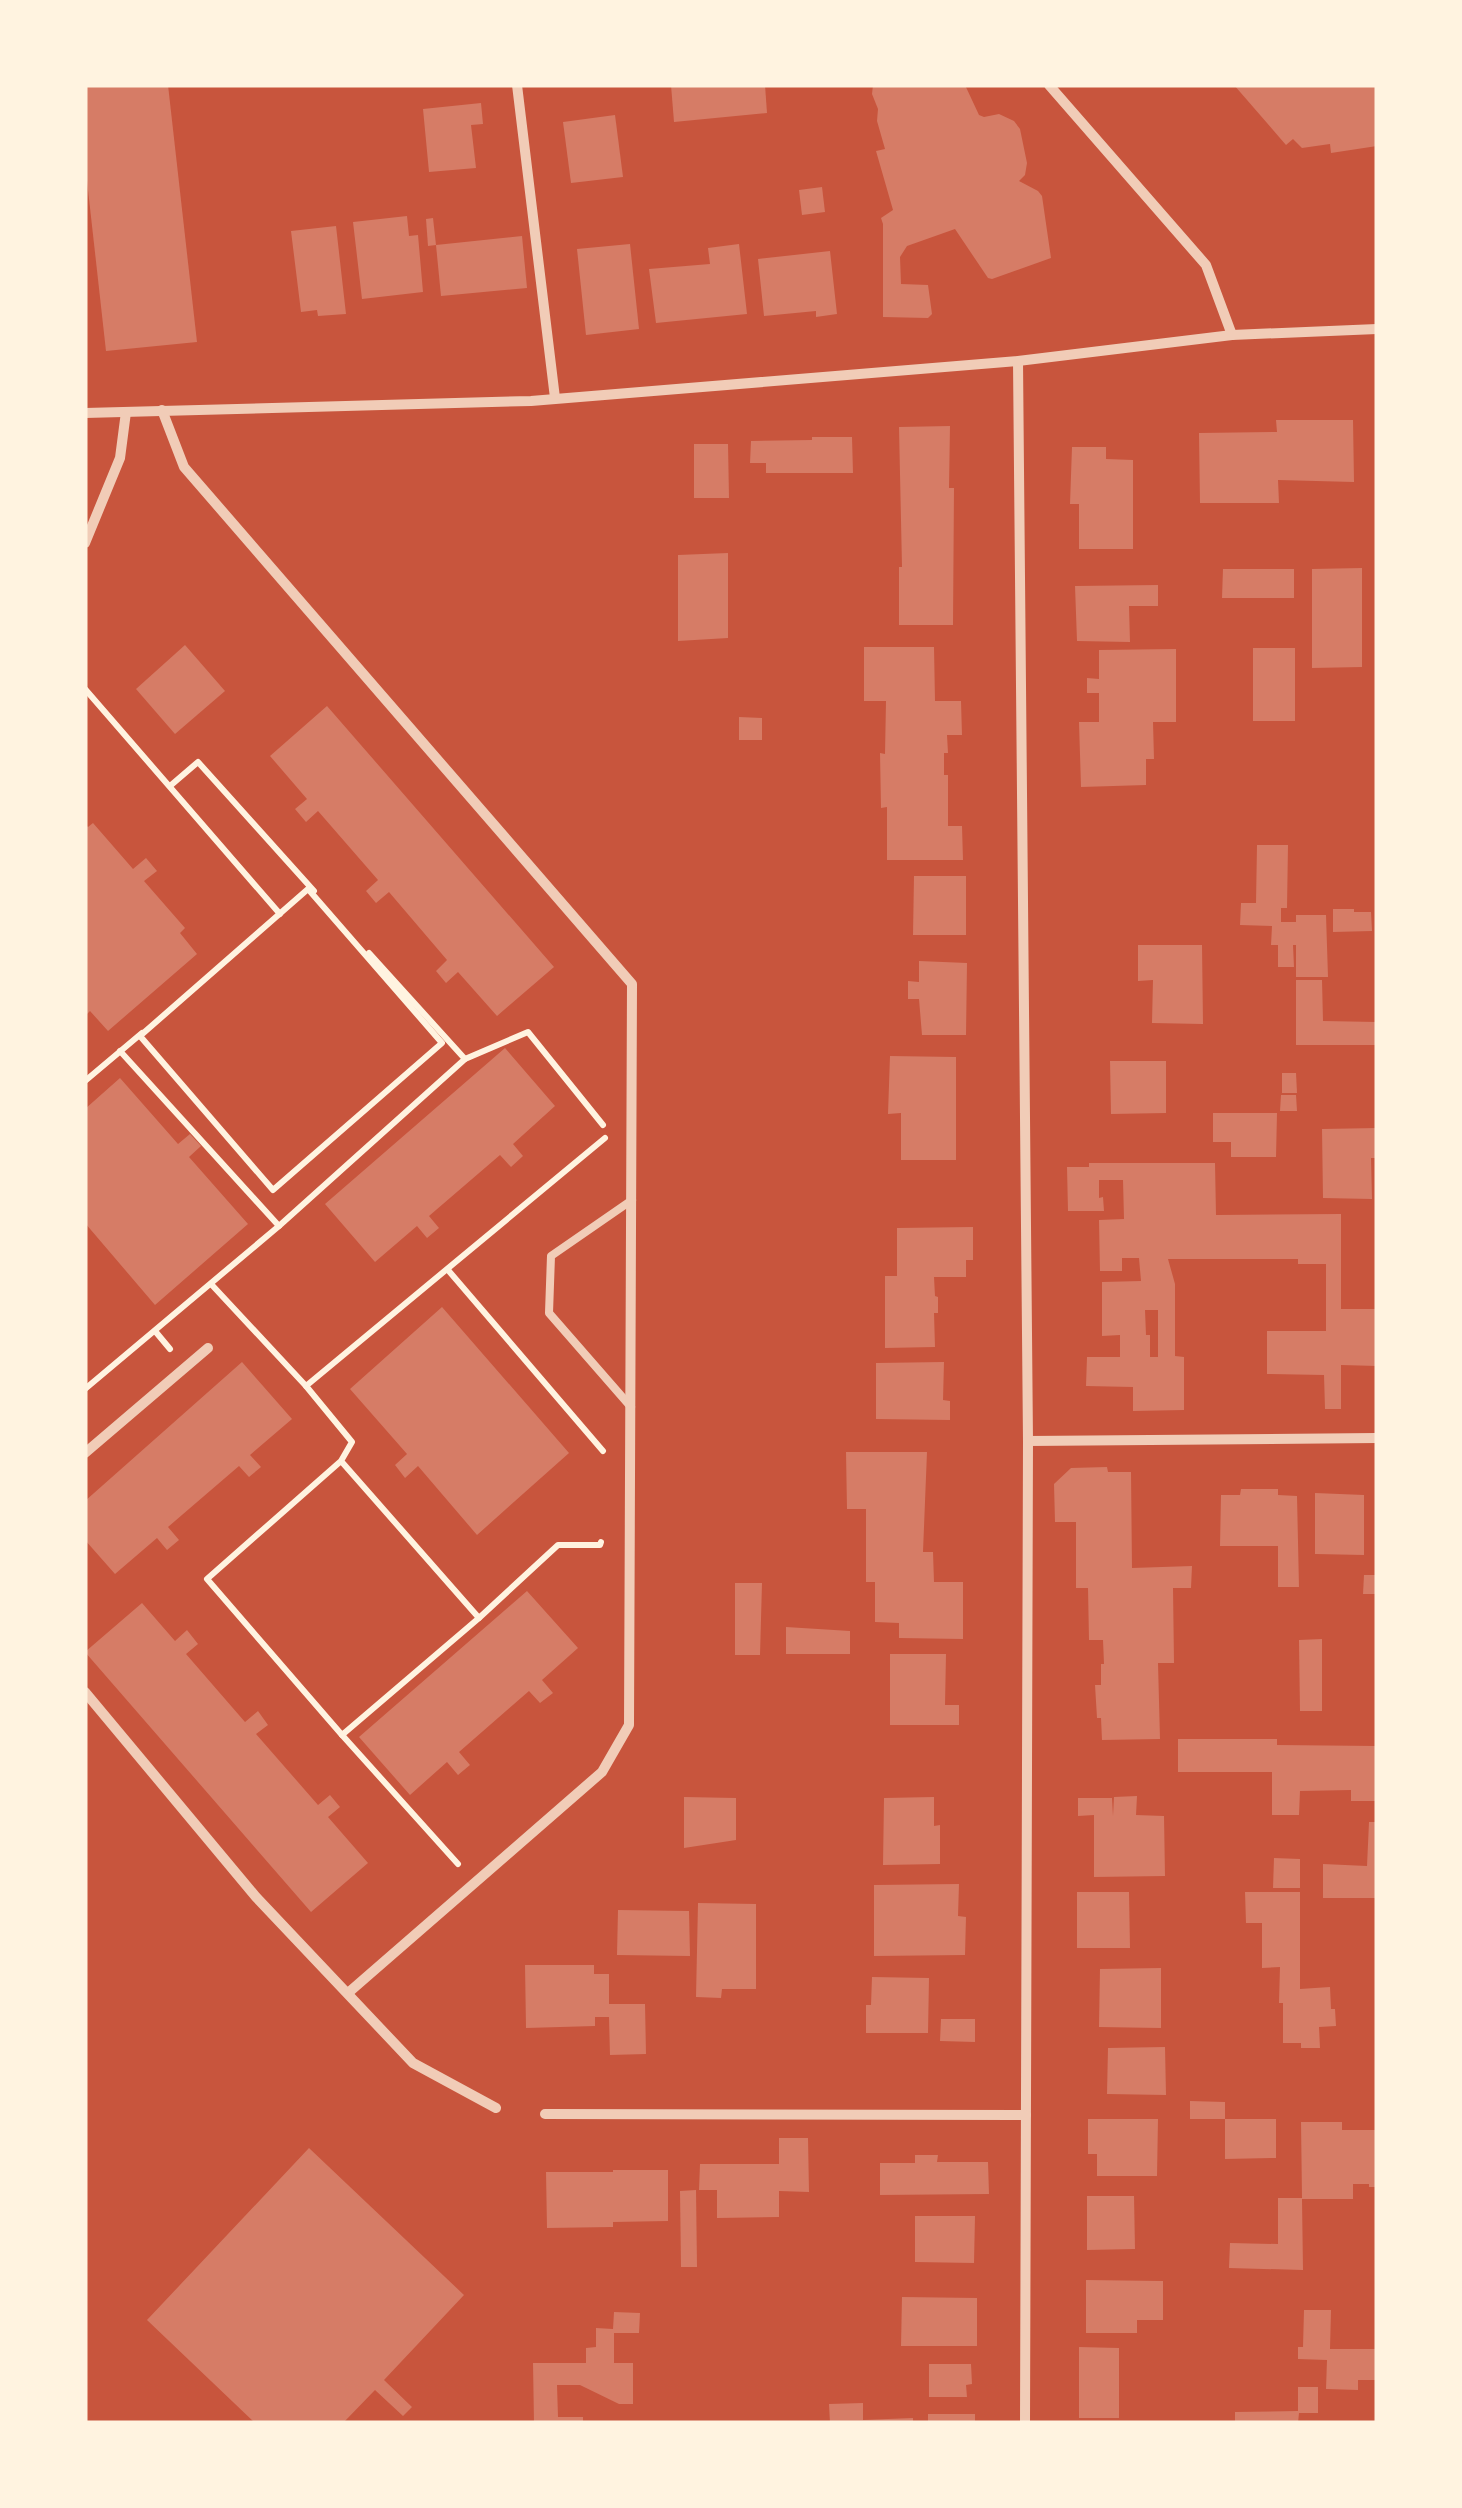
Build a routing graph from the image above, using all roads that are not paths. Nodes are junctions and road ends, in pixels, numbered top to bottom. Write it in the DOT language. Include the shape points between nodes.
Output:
graph roads {
  1 [pos="517,85"];
  2 [pos="1049,85"];
  3 [pos="1377,329"];
  4 [pos="1232,335"];
  5 [pos="1018,361"];
  6 [pos="555,398"];
  7 [pos="162,410"];
  8 [pos="126,412"];
  9 [pos="85,413"];
  10 [pos="85,543"];
  11 [pos="632,1200"];
  12 [pos="208,1348"];
  13 [pos="631,1406"];
  14 [pos="1377,1438"];
  15 [pos="1028,1441"];
  16 [pos="85,1453"];
  17 [pos="85,1692"];
  18 [pos="348,1994"];
  19 [pos="496,2108"];
  20 [pos="544,2114"];
  21 [pos="1026,2115"];
  22 [pos="1026,2423"];
  1 -- 6 [label="street"];
  2 -- 4 [label="street" via="1206,265"];
  3 -- 4 [label="street"];
  4 -- 5 [label="street"];
  5 -- 6 [label="street"];
  5 -- 15 [label="street"];
  6 -- 7 [label="street"];
  7 -- 8 [label="street"];
  7 -- 11 [label="street" via="184,467 632,984"];
  8 -- 9 [label="street"];
  8 -- 10 [label="street" via="120,458"];
  11 -- 13 [label="street"];
  11 -- 13 [label="lane" via="551,1256 549,1313"];
  12 -- 16 [label="street"];
  13 -- 18 [label="street" via="629,1725 602,1772"];
  14 -- 15 [label="street"];
  15 -- 21 [label="street"];
  17 -- 18 [label="street" via="256,1897"];
  18 -- 19 [label="street" via="413,2063"];
  20 -- 21 [label="street"];
  21 -- 22 [label="street"];
}
